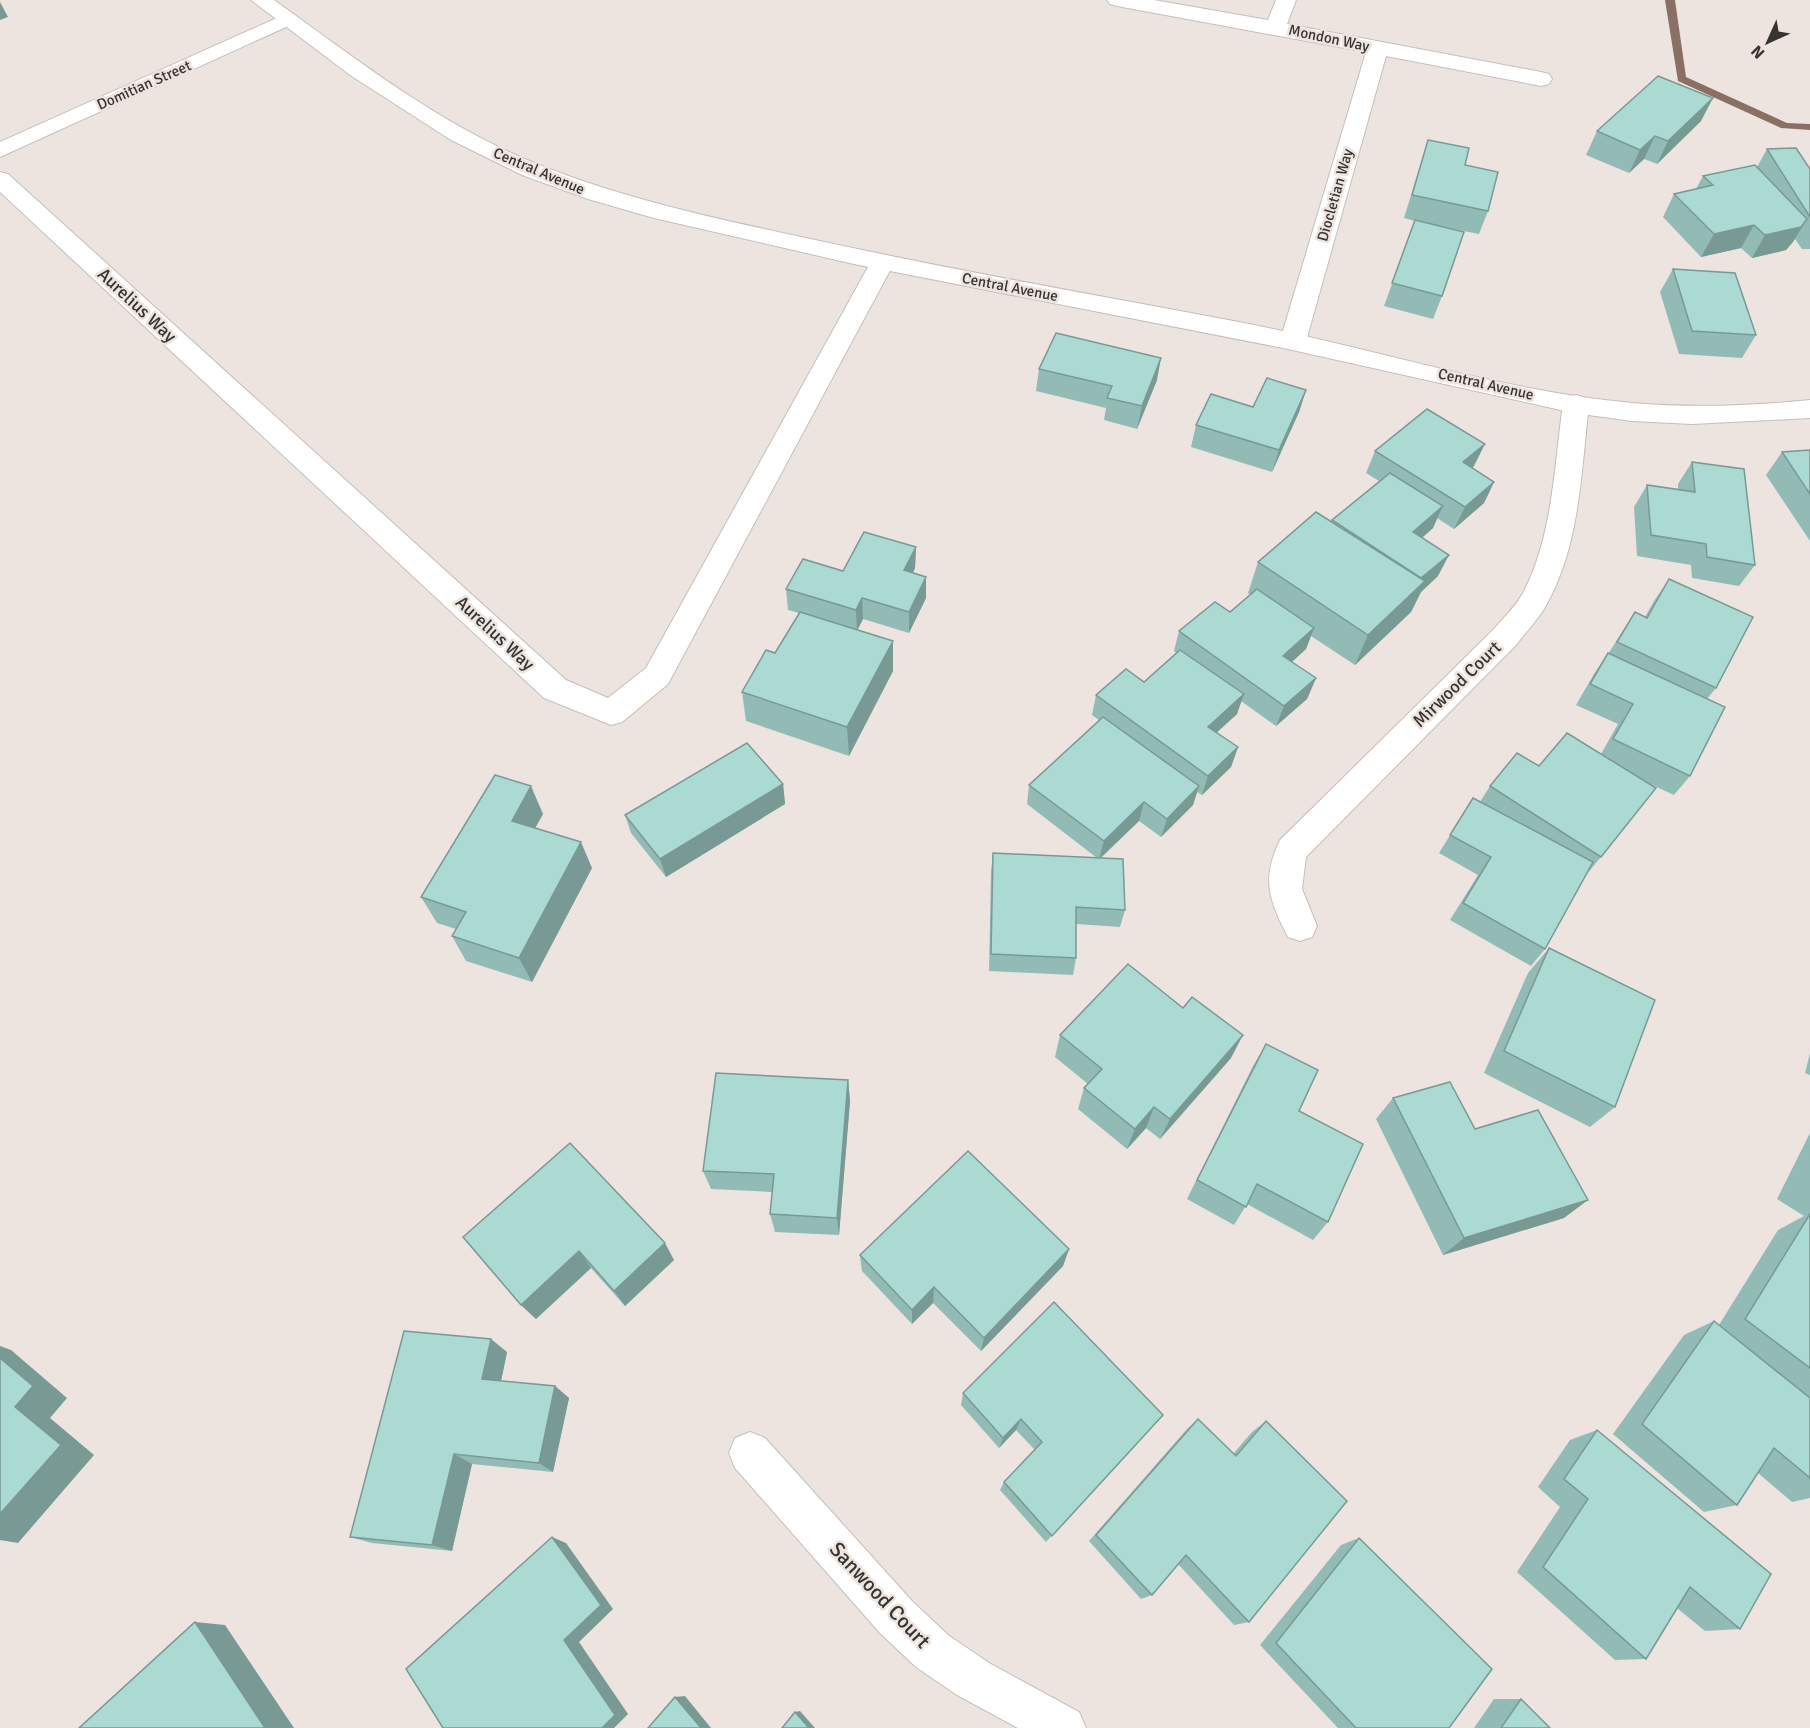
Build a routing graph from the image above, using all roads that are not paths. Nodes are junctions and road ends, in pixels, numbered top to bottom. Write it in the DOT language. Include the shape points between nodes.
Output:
graph roads {
  1 [pos="261,0"];
  2 [pos="1117,0"];
  3 [pos="1286,0"];
  4 [pos="288,19"];
  5 [pos="1276,26"];
  6 [pos="1377,49"];
  7 [pos="1541,79"];
  8 [pos="0,150"];
  9 [pos="0,179"];
  10 [pos="882,262"];
  11 [pos="1293,341"];
  12 [pos="1576,404"];
  13 [pos="1810,409"];
  14 [pos="1300,926"];
  15 [pos="750,1453"];
  16 [pos="1063,1728"];
  1 -- 4 [label="street, Central Avenue"];
  2 -- 5 [label="street, Mondon Way"];
  3 -- 5 [label="street"];
  4 -- 8 [label="street, Domitian Street"];
  4 -- 10 [label="street, Central Avenue" via="422,112 527,169 597,195 674,216"];
  5 -- 6 [label="street, Mondon Way"];
  6 -- 7 [label="street, Mondon Way"];
  6 -- 11 [label="street, Diocletian Way"];
  9 -- 10 [label="street, Aurelius Way" via="555,689 611,713 657,676"];
  10 -- 11 [label="street, Central Avenue"];
  11 -- 12 [label="street, Central Avenue"];
  12 -- 13 [label="street, Central Avenue" via="1718,415"];
  12 -- 14 [label="street, Mirwood Court" via="1554,549 1536,598 1505,637 1292,850 1283,875 1289,906"];
  15 -- 16 [label="street, Sanwood Court" via="896,1617 932,1651 973,1679"];
}
